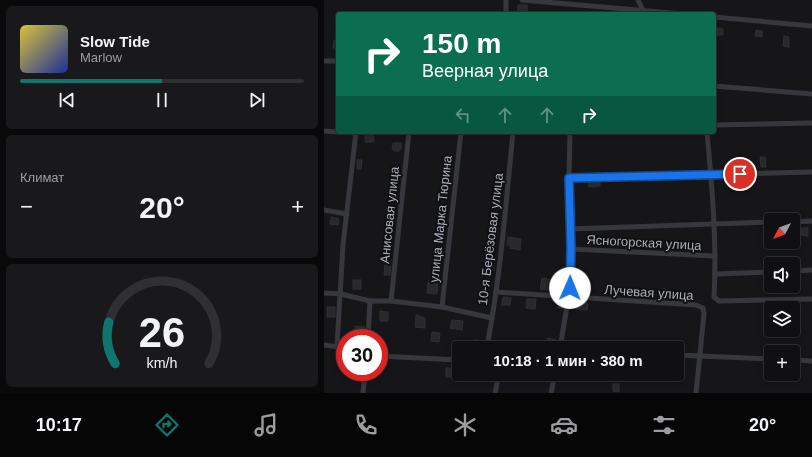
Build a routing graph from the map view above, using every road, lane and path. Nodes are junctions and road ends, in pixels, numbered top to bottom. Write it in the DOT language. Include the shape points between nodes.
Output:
graph roads {
  1 [pos="506,0"];
  2 [pos="522,0"];
  3 [pos="638,0"];
  4 [pos="643,10"];
  5 [pos="506,12"];
  6 [pos="663,12"];
  7 [pos="716,17"];
  8 [pos="812,26"];
  9 [pos="324,61"];
  10 [pos="336,61"];
  11 [pos="716,86"];
  12 [pos="812,94"];
  13 [pos="812,123"];
  14 [pos="716,125"];
  15 [pos="324,130"];
  16 [pos="336,132"];
  17 [pos="356,134"];
  18 [pos="409,134"];
  19 [pos="460,134"];
  20 [pos="513,134"];
  21 [pos="570,134"];
  22 [pos="707,134"];
  23 [pos="812,172"];
  24 [pos="711,175"];
  25 [pos="569,178"];
  26 [pos="324,210"];
  27 [pos="346,214"];
  28 [pos="812,221"];
  29 [pos="764,222"];
  30 [pos="800,222"];
  31 [pos="715,223"];
  32 [pos="569,229"];
  33 [pos="571,249"];
  34 [pos="715,256"];
  35 [pos="812,270"];
  36 [pos="800,271"];
  37 [pos="764,272"];
  38 [pos="716,274"];
  39 [pos="496,292"];
  40 [pos="324,293"];
  41 [pos="340,294"];
  42 [pos="569,298"];
  43 [pos="812,299"];
  44 [pos="370,301"];
  45 [pos="391,301"];
  46 [pos="442,307"];
  47 [pos="492,318"];
  48 [pos="338,329"];
  49 [pos="368,329"];
  50 [pos="488,341"];
  51 [pos="561,341"];
  52 [pos="324,345"];
  53 [pos="336,346"];
  54 [pos="684,355"];
  55 [pos="388,356"];
  56 [pos="700,356"];
  57 [pos="764,359"];
  58 [pos="452,360"];
  59 [pos="800,360"];
  60 [pos="812,361"];
  61 [pos="364,381"];
  62 [pos="497,381"];
  63 [pos="554,381"];
  64 [pos="363,393"];
  65 [pos="495,393"];
  66 [pos="551,393"];
  67 [pos="696,393"];
  1 -- 5 [label="street"];
  2 -- 4 [label="street"];
  3 -- 4 [label="street"];
  4 -- 6 [label="street"];
  7 -- 8 [label="street"];
  9 -- 10 [label="street"];
  11 -- 12 [label="street"];
  13 -- 14 [label="street"];
  15 -- 16 [label="street"];
  17 -- 27 [label="street"];
  18 -- 45 [label="street, Анисовая улица"];
  19 -- 46 [label="street, улица Марка Тюрина"];
  20 -- 39 [label="street, 10-я Берёзовая улица"];
  21 -- 25 [label="street"];
  22 -- 24 [label="street"];
  23 -- 24 [label="street"];
  24 -- 25 [label="street"];
  24 -- 31 [label="street"];
  25 -- 32 [label="street"];
  26 -- 27 [label="street"];
  27 -- 41 [label="street"];
  28 -- 30 [label="street"];
  29 -- 31 [label="street"];
  31 -- 32 [label="street"];
  31 -- 34 [label="street"];
  32 -- 33 [label="street"];
  33 -- 34 [label="street, Ясногорская улица"];
  33 -- 42 [label="street"];
  34 -- 38 [label="street"];
  35 -- 36 [label="street"];
  37 -- 38 [label="street"];
  38 -- 43 [label="street" via="714,297 719,301"];
  39 -- 42 [label="street, Лучевая улица"];
  39 -- 47 [label="street, 10-я Берёзовая улица"];
  40 -- 41 [label="street"];
  41 -- 44 [label="street"];
  41 -- 48 [label="street"];
  42 -- 51 [label="street"];
  42 -- 56 [label="street, Лучевая улица" via="696,305 702,308 704,314"];
  44 -- 45 [label="street"];
  44 -- 49 [label="street"];
  45 -- 46 [label="street"];
  46 -- 47 [label="street"];
  47 -- 50 [label="street, 10-я Берёзовая улица"];
  52 -- 53 [label="street"];
  54 -- 56 [label="street"];
  55 -- 58 [label="street"];
  56 -- 57 [label="street"];
  56 -- 67 [label="street"];
  59 -- 60 [label="street"];
  61 -- 64 [label="street"];
  62 -- 65 [label="street"];
  63 -- 66 [label="street"];
}
